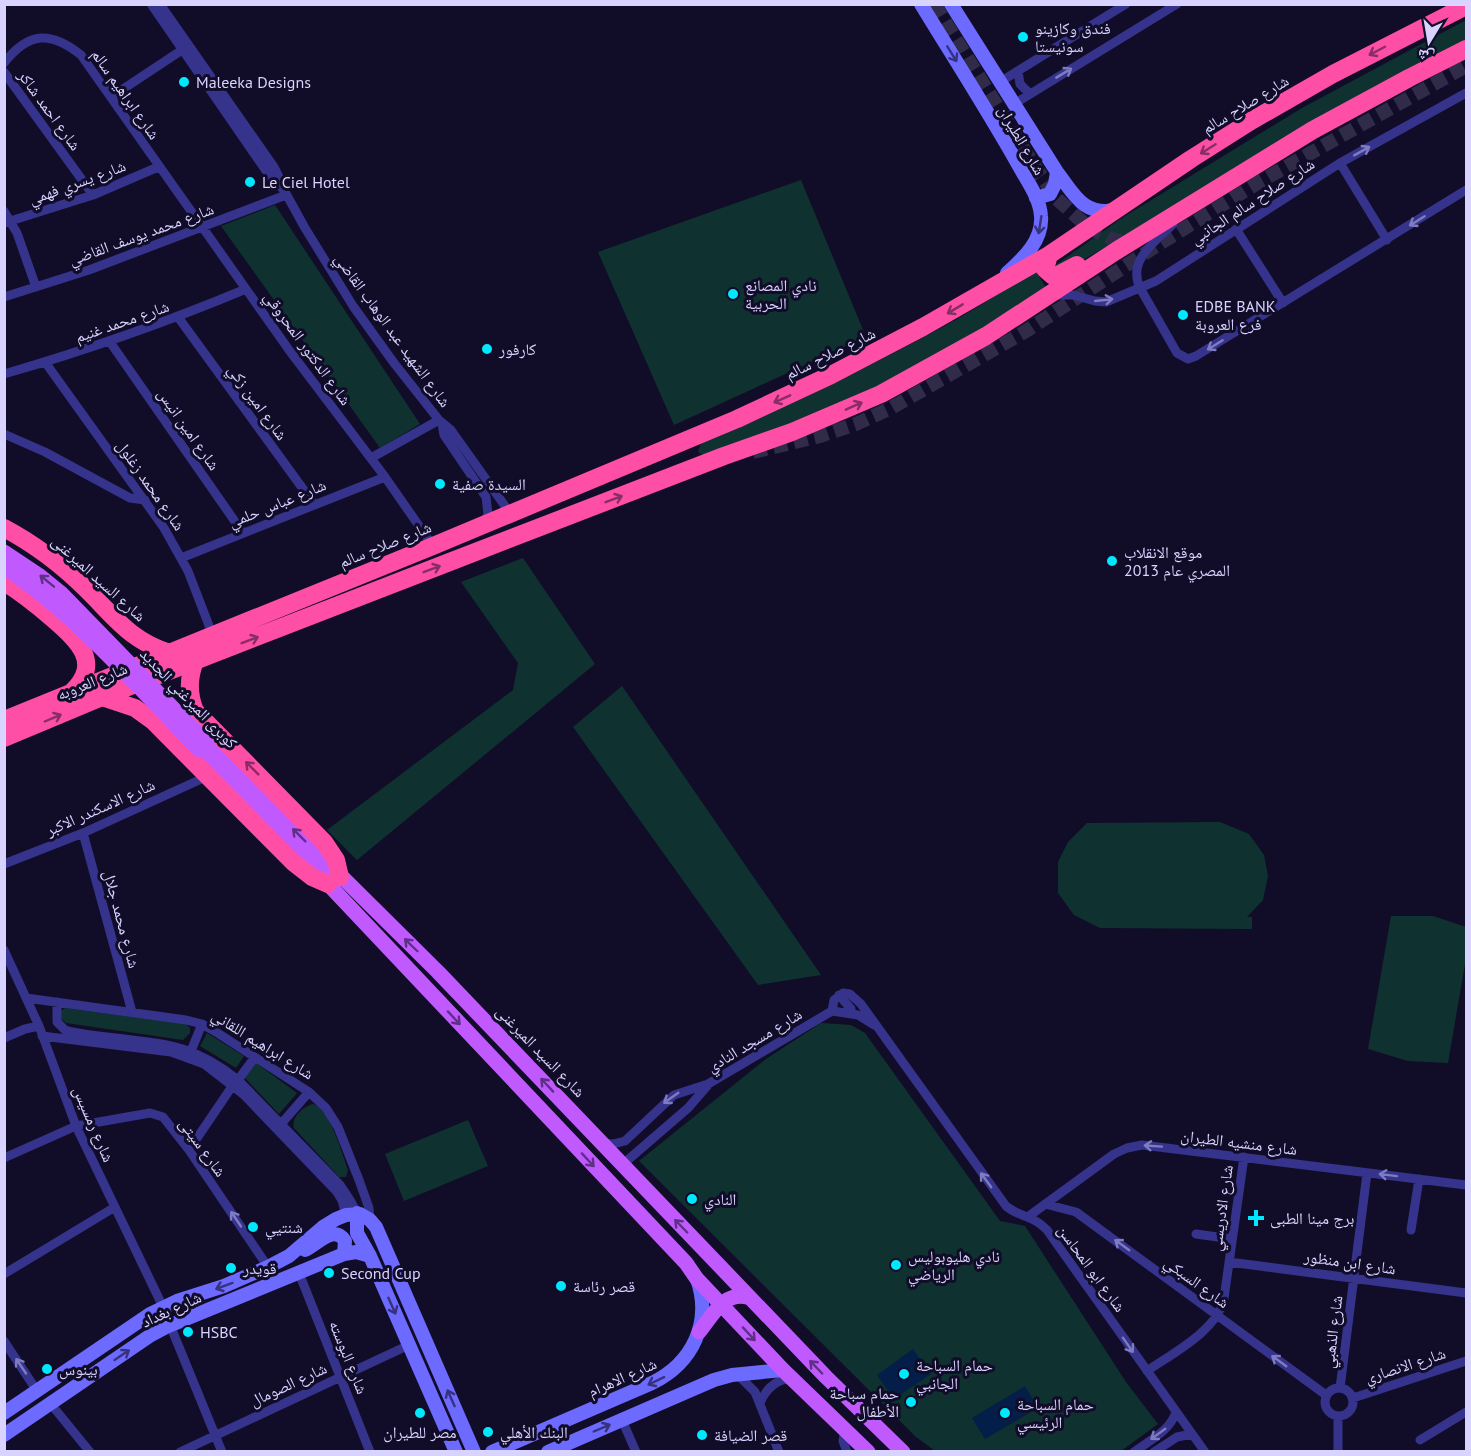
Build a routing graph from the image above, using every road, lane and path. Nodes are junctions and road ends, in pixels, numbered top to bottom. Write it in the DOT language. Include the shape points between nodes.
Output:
graph roads {
  1 [pos="151,4"];
  2 [pos="160,4"];
  3 [pos="921,4"];
  4 [pos="951,4"];
  5 [pos="1126,4"];
  6 [pos="1177,4"];
  7 [pos="1467,6"];
  8 [pos="1467,49"];
  9 [pos="182,50"];
  10 [pos="4,63"];
  11 [pos="1018,71"];
  12 [pos="4,72"];
  13 [pos="1000,82"];
  14 [pos="1467,93"];
  15 [pos="1030,94"];
  16 [pos="111,97"];
  17 [pos="1014,104"];
  18 [pos="1340,163"];
  19 [pos="158,167"];
  20 [pos="1057,172"];
  21 [pos="1467,190"];
  22 [pos="285,192"];
  23 [pos="93,195"];
  24 [pos="1036,198"];
  25 [pos="1188,208"];
  26 [pos="1115,210"];
  27 [pos="4,211"];
  28 [pos="8,222"];
  29 [pos="202,227"];
  30 [pos="1236,228"];
  31 [pos="1387,240"];
  32 [pos="1116,251"];
  33 [pos="1049,255"];
  34 [pos="36,287"];
  35 [pos="990,287"];
  36 [pos="1140,288"];
  37 [pos="246,289"];
  38 [pos="1047,296"];
  39 [pos="4,297"];
  40 [pos="1283,303"];
  41 [pos="178,317"];
  42 [pos="110,342"];
  43 [pos="45,362"];
  44 [pos="4,374"];
  45 [pos="441,422"];
  46 [pos="4,434"];
  47 [pos="680,443"];
  48 [pos="371,458"];
  49 [pos="691,469"];
  50 [pos="385,477"];
  51 [pos="145,500"];
  52 [pos="314,504"];
  53 [pos="510,513"];
  54 [pos="484,524"];
  55 [pos="4,528"];
  56 [pos="243,533"];
  57 [pos="433,546"];
  58 [pos="4,552"];
  59 [pos="181,558"];
  60 [pos="4,567"];
  61 [pos="4,582"];
  62 [pos="113,618"];
  63 [pos="213,636"];
  64 [pos="80,644"];
  65 [pos="170,653"];
  66 [pos="195,661"];
  67 [pos="72,692"];
  68 [pos="102,697"];
  69 [pos="201,717"];
  70 [pos="4,720"];
  71 [pos="4,738"];
  72 [pos="171,739"];
  73 [pos="208,776"];
  74 [pos="83,833"];
  75 [pos="4,864"];
  76 [pos="340,886"];
  77 [pos="4,950"];
  78 [pos="840,994"];
  79 [pos="26,998"];
  80 [pos="858,1001"];
  81 [pos="57,1002"];
  82 [pos="832,1011"];
  83 [pos="849,1011"];
  84 [pos="132,1012"];
  85 [pos="202,1024"];
  86 [pos="879,1029"];
  87 [pos="40,1031"];
  88 [pos="4,1038"];
  89 [pos="192,1051"];
  90 [pos="255,1057"];
  91 [pos="235,1083"];
  92 [pos="708,1084"];
  93 [pos="309,1092"];
  94 [pos="281,1124"];
  95 [pos="76,1126"];
  96 [pos="600,1142"];
  97 [pos="189,1150"];
  98 [pos="1244,1157"];
  99 [pos="4,1158"];
  100 [pos="622,1165"];
  101 [pos="1367,1173"];
  102 [pos="1419,1179"];
  103 [pos="359,1180"];
  104 [pos="1467,1185"];
  105 [pos="342,1188"];
  106 [pos="1045,1204"];
  107 [pos="115,1208"];
  108 [pos="351,1214"];
  109 [pos="1029,1216"];
  110 [pos="373,1224"];
  111 [pos="1411,1230"];
  112 [pos="357,1233"];
  113 [pos="1196,1234"];
  114 [pos="1232,1239"];
  115 [pos="296,1250"];
  116 [pos="344,1254"];
  117 [pos="370,1256"];
  118 [pos="715,1261"];
  119 [pos="1229,1262"];
  120 [pos="268,1267"];
  121 [pos="299,1273"];
  122 [pos="4,1275"];
  123 [pos="1354,1278"];
  124 [pos="697,1279"];
  125 [pos="1467,1293"];
  126 [pos="750,1298"];
  127 [pos="721,1304"];
  128 [pos="163,1307"];
  129 [pos="1218,1316"];
  130 [pos="170,1325"];
  131 [pos="699,1332"];
  132 [pos="4,1341"];
  133 [pos="409,1345"];
  134 [pos="1467,1361"];
  135 [pos="1147,1371"];
  136 [pos="787,1374"];
  137 [pos="738,1375"];
  138 [pos="340,1377"];
  139 [pos="1340,1388"];
  140 [pos="37,1390"];
  141 [pos="1326,1395"];
  142 [pos="1353,1398"];
  143 [pos="760,1402"];
  144 [pos="50,1403"];
  145 [pos="1176,1412"];
  146 [pos="1467,1412"];
  147 [pos="4,1413"];
  148 [pos="1338,1416"];
  149 [pos="622,1420"];
  150 [pos="845,1431"];
  151 [pos="1192,1434"];
  152 [pos="4,1435"];
  153 [pos="215,1435"];
  154 [pos="1420,1440"];
  155 [pos="551,1451"];
  156 [pos="90,1452"];
  157 [pos="180,1452"];
  158 [pos="222,1452"];
  159 [pos="370,1452"];
  160 [pos="456,1452"];
  161 [pos="474,1452"];
  162 [pos="492,1452"];
  163 [pos="636,1452"];
  164 [pos="779,1452"];
  165 [pos="847,1452"];
  166 [pos="868,1452"];
  167 [pos="903,1452"];
  168 [pos="1134,1452"];
  169 [pos="1154,1452"];
  170 [pos="1205,1452"];
  171 [pos="1338,1452"];
  1 -- 9 [label="street, شارع الشهيد عبد الوهاب القاضي"];
  2 -- 22 [label="street, شارع الشهيد عبد الوهاب القاضي" via="274,167"];
  3 -- 24 [label="main road, شارع الطيران, one-way"];
  4 -- 13 [label="main road, شارع الطيران"];
  5 -- 11 [label="street"];
  15 -- 6 [label="street, one-way"];
  7 -- 26 [label="highway, شارع صلاح سالم, one-way" via="1333,74"];
  8 -- 25 [label="highway" via="1313,130"];
  9 -- 16 [label="street"];
  9 -- 22 [label="street, شارع الشهيد عبد الوهاب القاضي" via="271,178"];
  10 -- 16 [label="street, شارع ابراهيم سالم" via="31,40 62,41 81,55"];
  11 -- 13 [label="street"];
  11 -- 15 [label="street" via="1020,84"];
  12 -- 23 [label="street, شارع احمد شاكر"];
  13 -- 17 [label="main road, شارع الطيران"];
  18 -- 14 [label="street, شارع صلاح سالم الجانبي, one-way"];
  15 -- 17 [label="street"];
  16 -- 19 [label="street, شارع ابراهيم سالم"];
  17 -- 20 [label="main road, شارع الطيران"];
  18 -- 30 [label="street, شارع صلاح سالم الجانبي"];
  18 -- 31 [label="street"];
  19 -- 23 [label="street, شارع يسري فهمي"];
  19 -- 29 [label="street, شارع الدكتور المحروقي"];
  20 -- 24 [label="main road" via="1050,194"];
  20 -- 26 [label="main road, شارع الطيران" via="1086,207"];
  21 -- 31 [label="street, one-way"];
  22 -- 29 [label="street, شارع محمد يوسف القاضي"];
  22 -- 45 [label="street, شارع الشهيد عبد الوهاب القاضي" via="353,306"];
  23 -- 28 [label="street, شارع يسري فهمي"];
  24 -- 35 [label="main road, شارع الطيران, one-way" via="1042,217 1036,240 1023,258"];
  25 -- 32 [label="highway"];
  25 -- 36 [label="street" via="1141,256 1136,273"];
  26 -- 33 [label="highway, شارع صلاح سالم"];
  27 -- 28 [label="street"];
  28 -- 34 [label="street"];
  29 -- 34 [label="street, شارع محمد يوسف القاضي"];
  29 -- 37 [label="street, شارع الدكتور المحروقي"];
  30 -- 36 [label="street, شارع صلاح سالم الجانبي"];
  30 -- 40 [label="street"];
  31 -- 40 [label="street"];
  32 -- 33 [label="highway" via="1092,257 1055,276 1045,269"];
  32 -- 38 [label="highway"];
  33 -- 35 [label="highway, شارع صلاح سالم"];
  34 -- 39 [label="street, شارع محمد يوسف القاضي"];
  35 -- 47 [label="highway, شارع صلاح سالم, one-way" via="855,364"];
  38 -- 36 [label="street, شارع صلاح سالم الجانبي, one-way" via="1073,295 1106,302"];
  40 -- 36 [label="street, one-way" via="1188,359 1177,353"];
  37 -- 41 [label="street, شارع محمد غنيم"];
  37 -- 48 [label="street, شارع الدكتور المحروقي"];
  49 -- 38 [label="highway, one-way" via="881,394 966,349"];
  41 -- 42 [label="street, شارع محمد غنيم"];
  41 -- 52 [label="street, شارع امين زكي"];
  42 -- 43 [label="street, شارع محمد غنيم"];
  42 -- 56 [label="street, شارع امين انيس"];
  43 -- 44 [label="street, شارع محمد غنيم"];
  43 -- 51 [label="street, شارع محمد زغلول"];
  45 -- 48 [label="street"];
  45 -- 53 [label="street, شارع الشهيد عبد الوهاب القاضي" via="451,430"];
  45 -- 54 [label="street, شارع الشهيد عبد الوهاب القاضي" via="444,435 486,497 488,514"];
  46 -- 51 [label="street" via="130,498"];
  47 -- 49 [label="highway"];
  47 -- 53 [label="highway, شارع صلاح سالم"];
  48 -- 50 [label="street, شارع الدكتور المحروقي"];
  66 -- 49 [label="highway, one-way"];
  50 -- 52 [label="street, شارع عباس حلمي"];
  50 -- 57 [label="street, شارع الدكتور المحروقي"];
  51 -- 59 [label="street, شارع محمد زغلول"];
  52 -- 56 [label="street, شارع عباس حلمي"];
  53 -- 54 [label="highway, شارع صلاح سالم"];
  54 -- 57 [label="highway, شارع صلاح سالم"];
  55 -- 62 [label="highway, شارع السيد الميرغنى" via="59,564"];
  56 -- 59 [label="street, شارع عباس حلمي"];
  57 -- 63 [label="highway, شارع صلاح سالم"];
  76 -- 58 [label="main road, كوبرى الميرغني الجديد, one-way, bridge" via="81,612 40,576"];
  59 -- 63 [label="street, شارع محمد زغلول"];
  60 -- 76 [label="main road, كوبرى الميرغني الجديد, bridge" via="73,620"];
  61 -- 64 [label="highway"];
  62 -- 64 [label="highway" via="113,632 104,644"];
  62 -- 65 [label="highway, شارع السيد الميرغنى" via="136,638"];
  63 -- 65 [label="highway, شارع صلاح سالم"];
  64 -- 67 [label="highway" via="86,658 85,673"];
  65 -- 67 [label="highway, شارع العروبه"];
  66 -- 68 [label="highway, شارع العروبه"];
  66 -- 69 [label="highway, شارع السيد الميرغنى" via="189,688 192,704"];
  67 -- 70 [label="highway, شارع العروبه"];
  71 -- 68 [label="highway, شارع العروبه, one-way"];
  68 -- 72 [label="highway, شارع السيد الميرغنى" via="135,708"];
  69 -- 72 [label="highway" via="182,723"];
  76 -- 69 [label="highway, شارع السيد الميرغنى, one-way" via="340,869 324,842"];
  72 -- 73 [label="highway, شارع السيد الميرغنى"];
  73 -- 74 [label="street, شارع الاسكندر الاكبر"];
  73 -- 76 [label="highway, شارع السيد الميرغنى" via="294,863 312,877"];
  74 -- 75 [label="street, شارع الاسكندر الاكبر"];
  74 -- 84 [label="street, شارع محمد جلال"];
  96 -- 76 [label="main road, شارع السيد الميرغنى, one-way" via="447,982"];
  76 -- 124 [label="main road, شارع السيد الميرغنى, one-way"];
  77 -- 79 [label="street, شارع رمسيس"];
  78 -- 80 [label="street" via="847,993"];
  78 -- 82 [label="street"];
  78 -- 83 [label="street"];
  79 -- 81 [label="street, شارع ابراهيم اللقاني"];
  79 -- 87 [label="street, شارع رمسيس"];
  80 -- 83 [label="street"];
  80 -- 86 [label="street, شارع ابو المحاسن"];
  81 -- 84 [label="street, شارع ابراهيم اللقاني"];
  81 -- 89 [label="street" via="57,1022 69,1031"];
  82 -- 83 [label="street, شارع ابو المحاسن"];
  82 -- 92 [label="street, شارع مسجد النادي"];
  83 -- 86 [label="street, شارع ابو المحاسن"];
  84 -- 85 [label="street, شارع ابراهيم اللقاني"];
  85 -- 89 [label="street"];
  85 -- 90 [label="street, شارع ابراهيم اللقاني"];
  109 -- 86 [label="street, شارع ابو المحاسن, one-way" via="1006,1206"];
  87 -- 88 [label="street" via="25,1029"];
  87 -- 91 [label="street" via="178,1053"];
  87 -- 95 [label="street, شارع رمسيس"];
  89 -- 91 [label="street" via="217,1065"];
  90 -- 91 [label="street"];
  90 -- 93 [label="street, شارع ابراهيم اللقاني"];
  91 -- 94 [label="street"];
  91 -- 97 [label="street"];
  91 -- 108 [label="street" via="337,1192"];
  92 -- 96 [label="street, شارع مسجد النادي, one-way" via="670,1098 621,1143"];
  92 -- 100 [label="street" via="688,1108"];
  93 -- 94 [label="street"];
  93 -- 103 [label="street, شارع ابراهيم اللقاني" via="336,1123"];
  94 -- 105 [label="street"];
  95 -- 97 [label="street, شارع سيتى" via="156,1113"];
  95 -- 99 [label="street"];
  95 -- 107 [label="street, شارع رمسيس"];
  96 -- 100 [label="main road, شارع السيد الميرغنى"];
  120 -- 97 [label="street, شارع سيتى, one-way"];
  98 -- 101 [label="street, شارع منشيه الطيران"];
  98 -- 106 [label="street, شارع منشيه الطيران, one-way" via="1135,1146 1114,1154"];
  98 -- 114 [label="street, شارع الادريسي"];
  118 -- 100 [label="main road, شارع السيد الميرغنى, one-way"];
  102 -- 101 [label="street, شارع منشيه الطيران, one-way"];
  101 -- 123 [label="street, شارع الذهبي"];
  102 -- 104 [label="street, شارع منشيه الطيران"];
  102 -- 111 [label="street"];
  103 -- 105 [label="street"];
  103 -- 110 [label="street, شارع ابراهيم اللقاني"];
  105 -- 108 [label="street"];
  106 -- 109 [label="street, شارع منشيه الطيران"];
  129 -- 106 [label="street, شارع السبكي, one-way" via="1076,1212"];
  107 -- 122 [label="street"];
  107 -- 128 [label="street, شارع رمسيس"];
  108 -- 110 [label="main road"];
  108 -- 112 [label="main road"];
  108 -- 115 [label="main road, شارع بغداد" via="323,1227"];
  109 -- 135 [label="street, شارع ابو المحاسن, one-way" via="1047,1230"];
  110 -- 112 [label="main road"];
  161 -- 110 [label="main road, شارع ابراهيم اللقاني, one-way"];
  112 -- 117 [label="main road"];
  113 -- 114 [label="street"];
  114 -- 119 [label="street, شارع الادريسي"];
  115 -- 116 [label="main road" via="308,1249 335,1234 345,1241"];
  115 -- 120 [label="main road, شارع بغداد"];
  116 -- 117 [label="main road, شارع بغداد"];
  116 -- 121 [label="main road, شارع بغداد"];
  117 -- 133 [label="main road, one-way"];
  118 -- 124 [label="main road" via="712,1275"];
  118 -- 126 [label="main road, شارع السيد الميرغنى"];
  119 -- 123 [label="street, شارع ابن منظور"];
  119 -- 129 [label="street, شارع الادريسي"];
  120 -- 128 [label="main road, شارع بغداد, one-way"];
  121 -- 130 [label="main road, شارع بغداد"];
  121 -- 138 [label="street, شارع البوسته"];
  123 -- 125 [label="street, شارع ابن منظور"];
  123 -- 139 [label="street, شارع الذهبي"];
  124 -- 127 [label="main road, شارع السيد الميرغنى"];
  124 -- 131 [label="main road, شارع الاهرام" via="703,1305"];
  126 -- 127 [label="main road" via="734,1296"];
  167 -- 126 [label="main road, شارع السيد الميرغنى, one-way"];
  127 -- 131 [label="main road"];
  127 -- 136 [label="main road, شارع السيد الميرغنى, one-way"];
  128 -- 140 [label="main road, شارع بغداد"];
  129 -- 135 [label="street" via="1208,1328"];
  141 -- 129 [label="street, شارع السبكي, one-way"];
  144 -- 130 [label="main road, شارع بغداد, one-way"];
  130 -- 153 [label="street"];
  131 -- 162 [label="main road, شارع الاهرام, one-way" via="683,1362 662,1378"];
  140 -- 132 [label="street, one-way"];
  133 -- 138 [label="street, شارع الصومال"];
  133 -- 160 [label="main road"];
  134 -- 142 [label="street, شارع الانصاري"];
  135 -- 145 [label="street, شارع ابو المحاسن"];
  136 -- 137 [label="main road"];
  136 -- 143 [label="street" via="769,1387"];
  136 -- 150 [label="main road, شارع السيد الميرغنى"];
  137 -- 143 [label="street"];
  137 -- 149 [label="main road" via="714,1380"];
  138 -- 153 [label="street, شارع الصومال"];
  138 -- 159 [label="street, شارع البوسته"];
  139 -- 141 [label="street"];
  139 -- 142 [label="street"];
  140 -- 147 [label="main road, شارع بغداد"];
  141 -- 148 [label="street" via="1325,1407"];
  142 -- 148 [label="street" via="1348,1413"];
  143 -- 164 [label="street"];
  144 -- 152 [label="main road, شارع بغداد"];
  144 -- 156 [label="street"];
  145 -- 151 [label="street, شارع ابو المحاسن"];
  145 -- 168 [label="street, one-way" via="1166,1429"];
  146 -- 154 [label="street"];
  148 -- 171 [label="street"];
  155 -- 149 [label="main road, one-way"];
  149 -- 163 [label="street"];
  150 -- 165 [label="street" via="843,1442"];
  150 -- 166 [label="main road, شارع السيد الميرغنى"];
  151 -- 169 [label="street" via="1177,1437"];
  151 -- 170 [label="street, شارع ابو المحاسن"];
  153 -- 157 [label="street, شارع الصومال"];
  153 -- 158 [label="street"];
}
